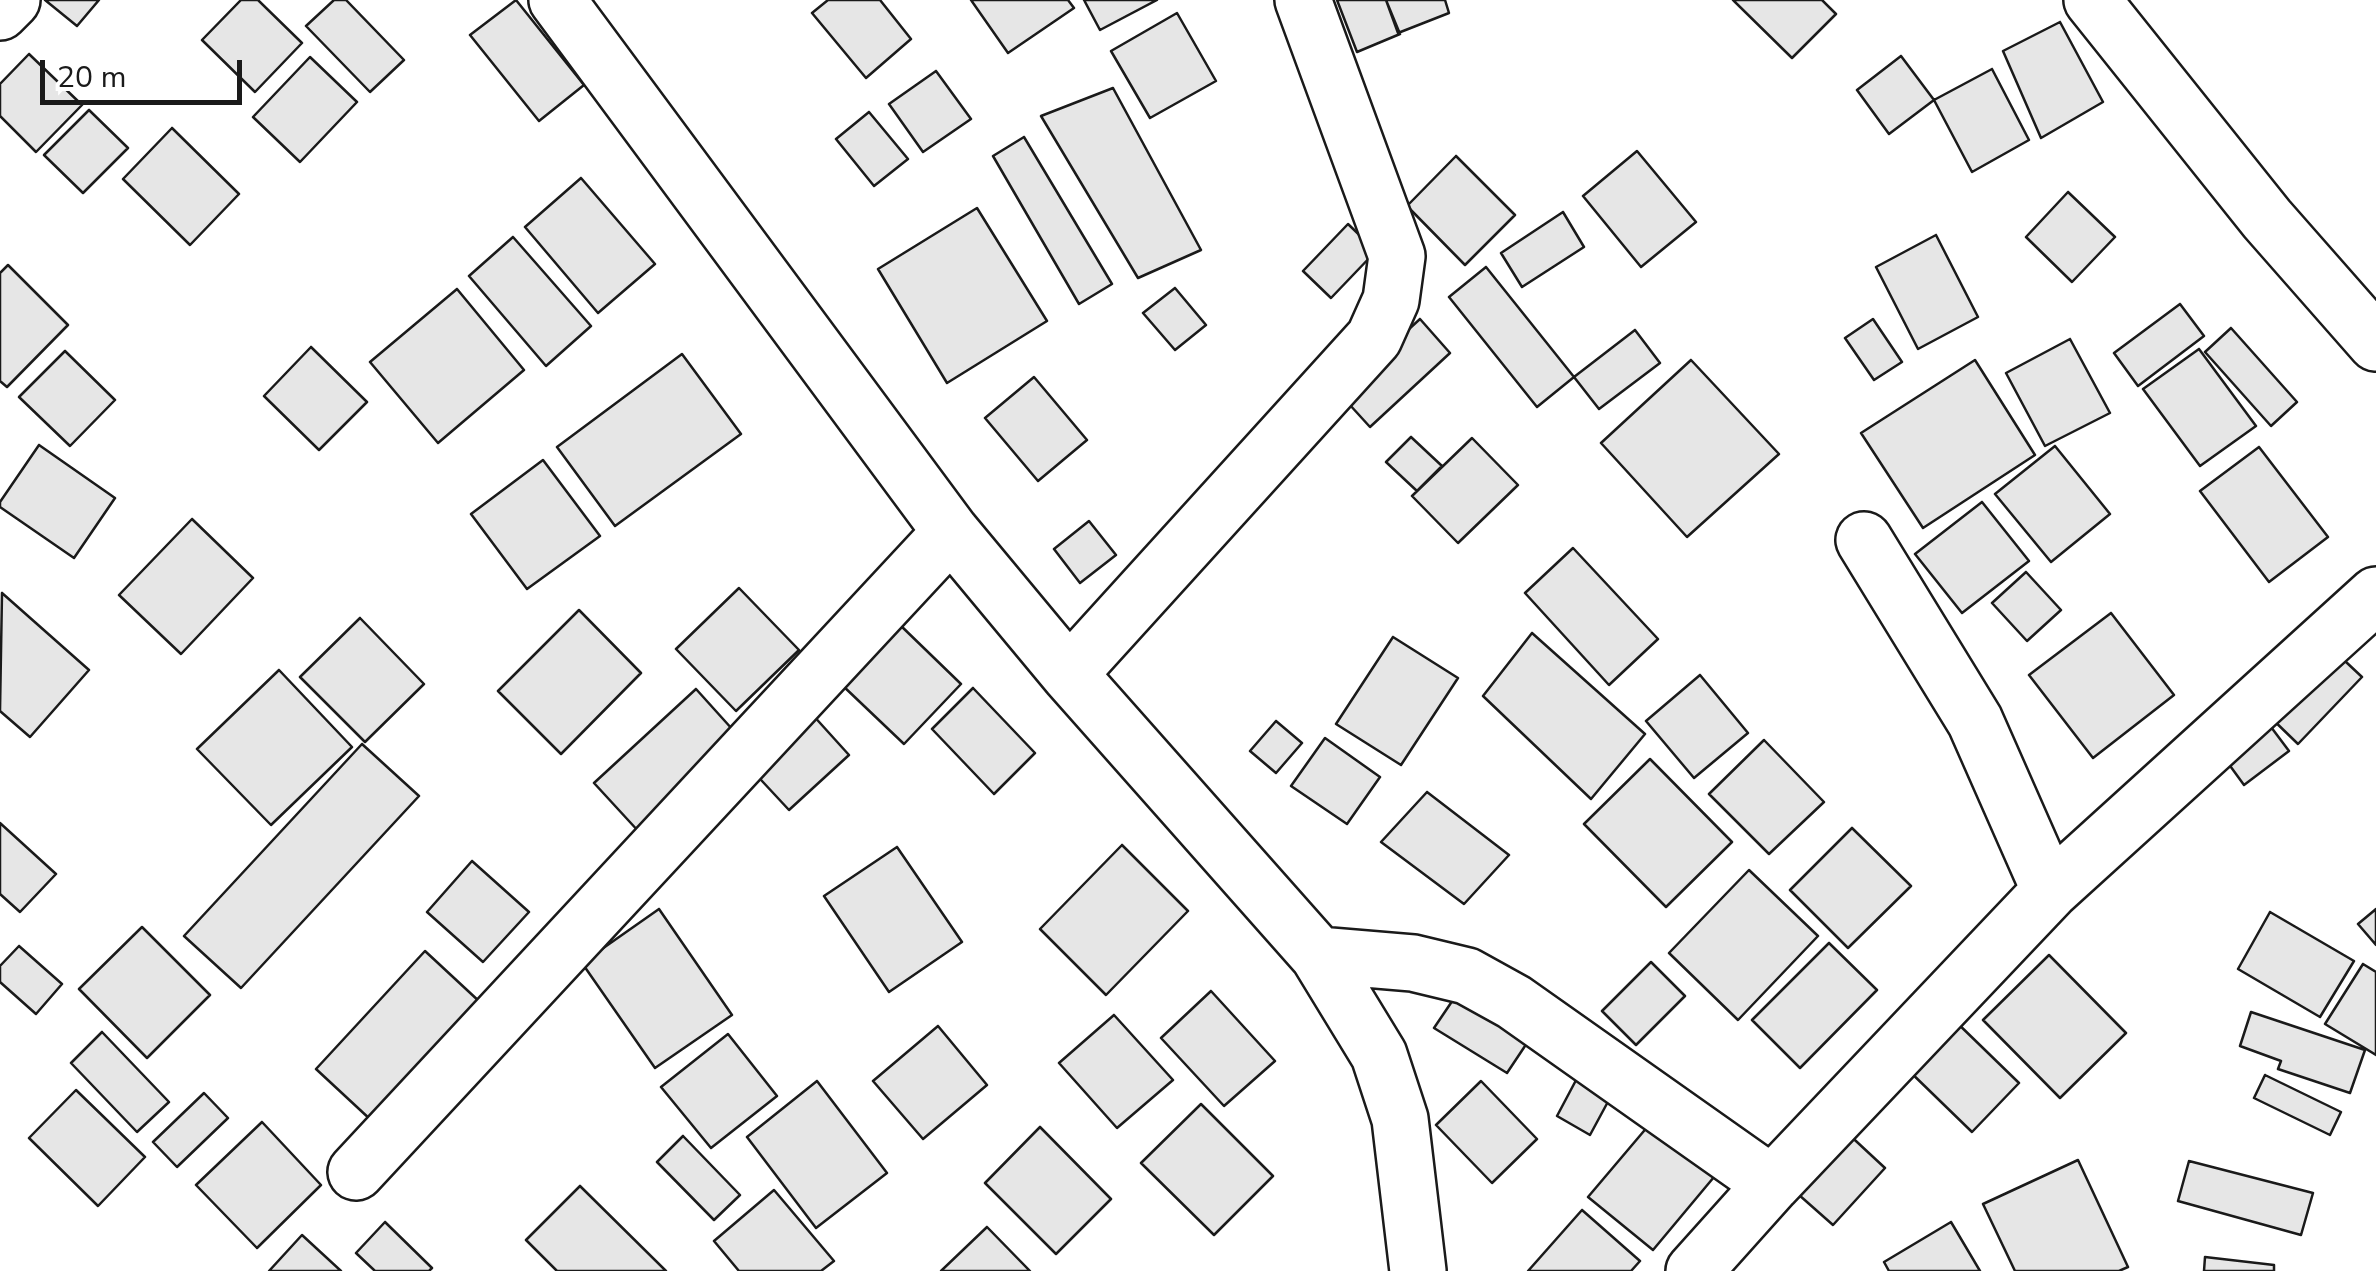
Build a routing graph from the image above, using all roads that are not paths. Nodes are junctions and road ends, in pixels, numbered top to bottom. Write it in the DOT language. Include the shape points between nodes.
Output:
graph roads {
  1 [pos="12,0"];
  2 [pos="558,0"];
  3 [pos="1303,0"];
  4 [pos="2092,0"];
  5 [pos="0,12"];
  6 [pos="2376,343"];
  7 [pos="951,532"];
  8 [pos="1864,540"];
  9 [pos="2376,595"];
  10 [pos="1070,674"];
  11 [pos="2050,891"];
  12 [pos="1318,955"];
  13 [pos="356,1172"];
  14 [pos="1772,1184"];
  15 [pos="1418,1271"];
  16 [pos="1694,1271"];
  1 -- 5 [label="street"];
  2 -- 7 [label="street"];
  3 -- 10 [label="street" via="1397,256 1391,300 1374,338"];
  4 -- 6 [label="street"];
  7 -- 10 [label="street"];
  7 -- 13 [label="street"];
  8 -- 11 [label="street" via="1975,721"];
  9 -- 11 [label="street"];
  10 -- 12 [label="street"];
  11 -- 14 [label="street"];
  12 -- 14 [label="street" via="1413,962 1467,976 1514,1002"];
  12 -- 15 [label="street" via="1379,1055 1400,1119"];
  14 -- 16 [label="street"];
}
